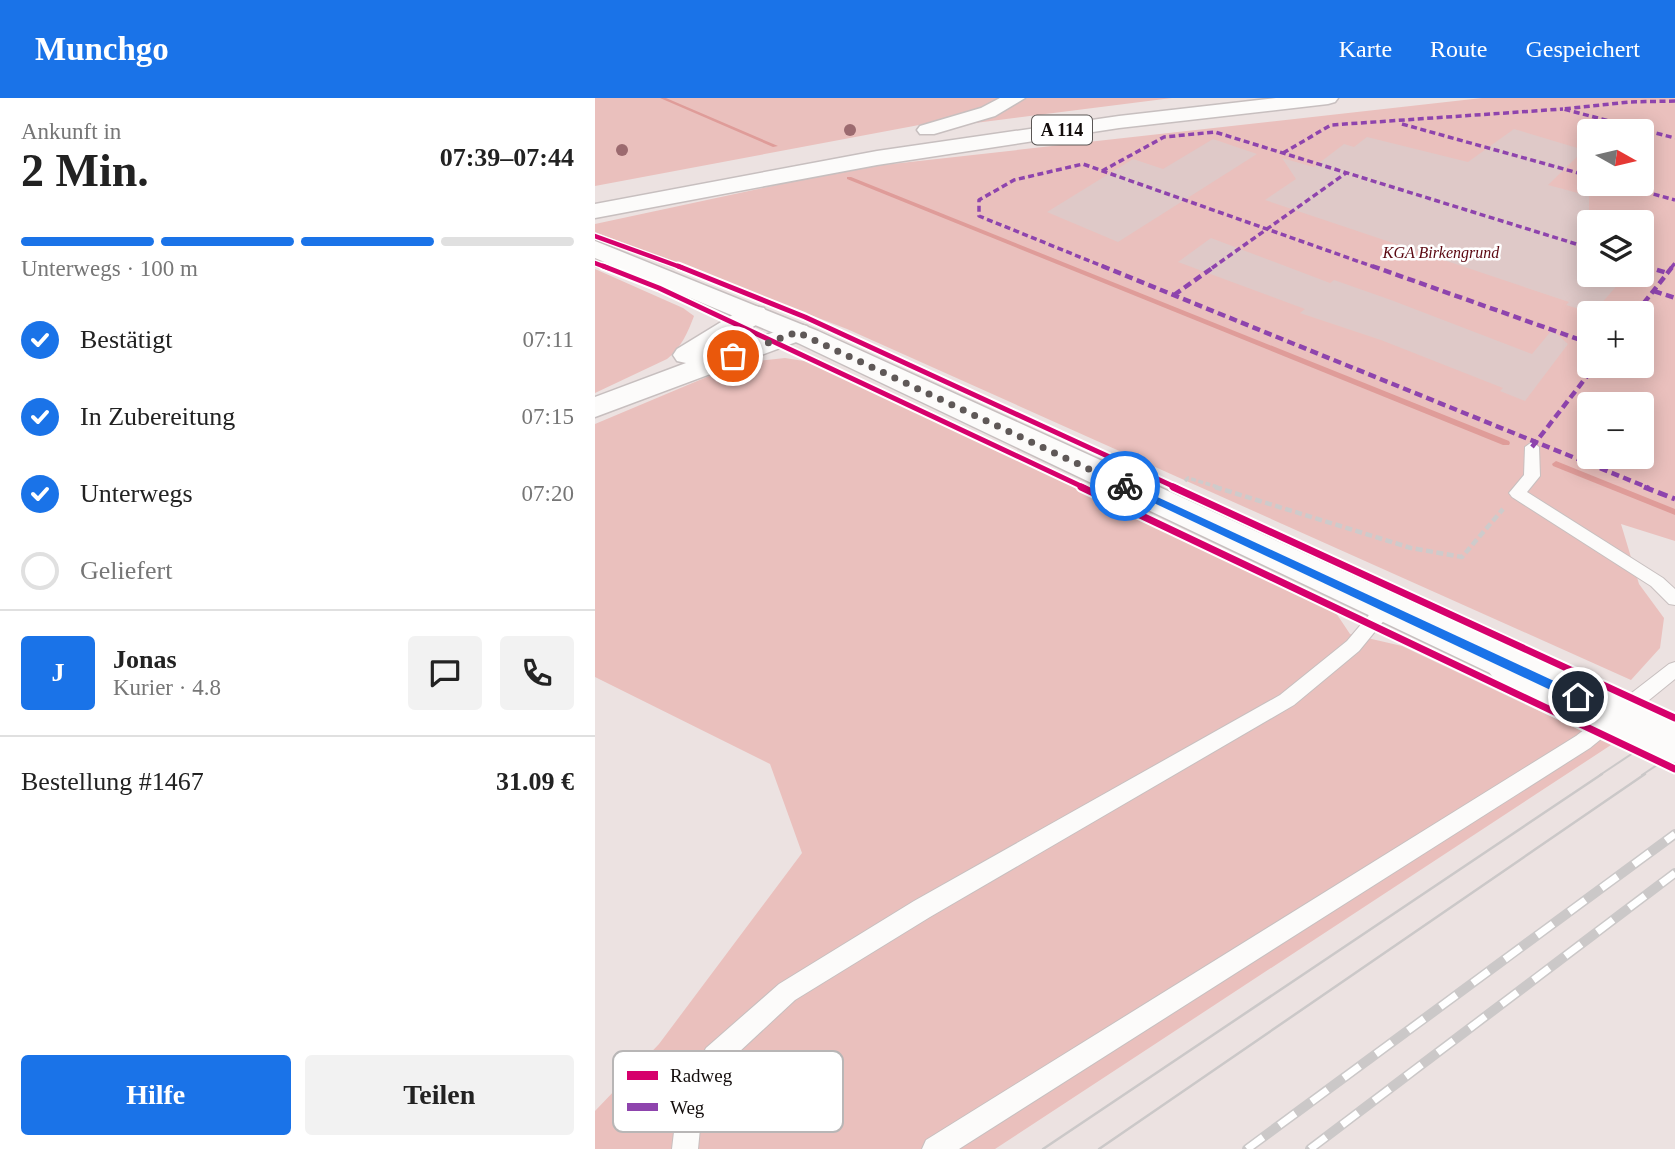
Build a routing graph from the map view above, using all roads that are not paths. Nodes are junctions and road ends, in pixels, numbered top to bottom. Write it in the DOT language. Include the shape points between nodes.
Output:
graph roads {
  1 [pos="1015,98"];
  2 [pos="1212,98"];
  3 [pos="1328,98"];
  4 [pos="881,143"];
  5 [pos="595,195"];
  6 [pos="595,211"];
  7 [pos="595,249"];
  8 [pos="754,314"];
  9 [pos="797,332"];
  10 [pos="604,404"];
  11 [pos="1532,447"];
  12 [pos="1675,599"];
  13 [pos="1386,607"];
  14 [pos="1675,669"];
  15 [pos="1675,743"];
  16 [pos="722,1051"];
  17 [pos="935,1149"];
  1 -- 4 [label="main road" via="971,118"];
  2 -- 4 [label="main road, A 114"];
  3 -- 6 [label="main road, A 114" via="903,154"];
  4 -- 5 [label="main road, A 114"];
  7 -- 8 [label="main road"];
  8 -- 9 [label="main road"];
  8 -- 10 [label="main road"];
  9 -- 10 [label="main road"];
  9 -- 13 [label="main road"];
  11 -- 12 [label="lane" via="1532,476 1517,493"];
  13 -- 15 [label="main road, bridge"];
  13 -- 16 [label="lane" via="1353,646 1287,700 934,902 787,992"];
  14 -- 17 [label="lane" via="1583,742"];
}
